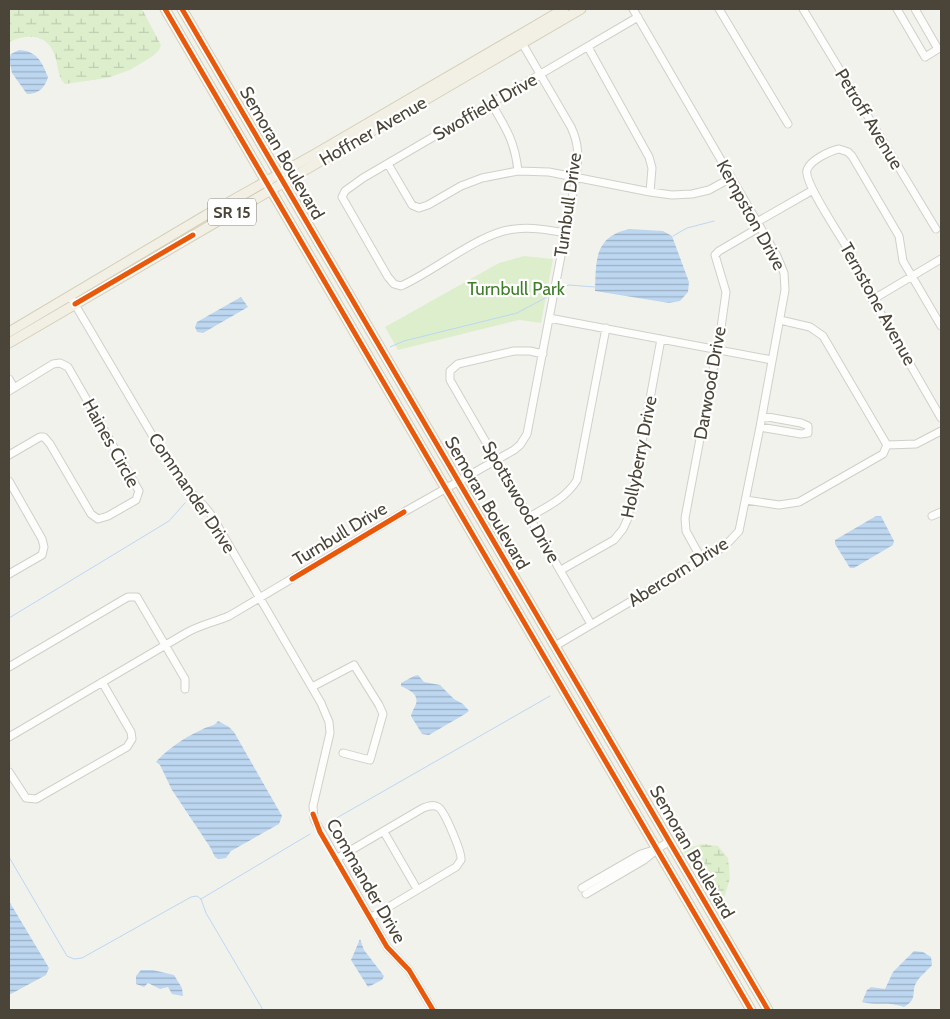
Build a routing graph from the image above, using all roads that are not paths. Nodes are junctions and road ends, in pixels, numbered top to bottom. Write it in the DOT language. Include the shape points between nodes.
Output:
graph roads {
  1 [pos="165,9"];
  2 [pos="182,9"];
  3 [pos="564,9"];
  4 [pos="581,9"];
  5 [pos="633,9"];
  6 [pos="719,9"];
  7 [pos="803,9"];
  8 [pos="897,9"];
  9 [pos="915,9"];
  10 [pos="638,17"];
  11 [pos="527,30"];
  12 [pos="522,43"];
  13 [pos="186,46"];
  14 [pos="588,47"];
  15 [pos="211,58"];
  16 [pos="476,70"];
  17 [pos="540,74"];
  18 [pos="491,103"];
  19 [pos="788,124"];
  20 [pos="388,164"];
  21 [pos="518,171"];
  22 [pos="278,174"];
  23 [pos="576,178"];
  24 [pos="731,178"];
  25 [pos="265,181"];
  26 [pos="283,183"];
  27 [pos="271,190"];
  28 [pos="813,190"];
  29 [pos="650,192"];
  30 [pos="758,225"];
  31 [pos="936,229"];
  32 [pos="566,233"];
  33 [pos="941,259"];
  34 [pos="912,277"];
  35 [pos="73,300"];
  36 [pos="872,300"];
  37 [pos="549,318"];
  38 [pos="780,320"];
  39 [pos="941,326"];
  40 [pos="606,328"];
  41 [pos="9,332"];
  42 [pos="357,338"];
  43 [pos="662,339"];
  44 [pos="9,343"];
  45 [pos="717,349"];
  46 [pos="383,353"];
  47 [pos="543,354"];
  48 [pos="772,360"];
  49 [pos="9,379"];
  50 [pos="11,389"];
  51 [pos="762,416"];
  52 [pos="941,418"];
  53 [pos="760,427"];
  54 [pos="941,431"];
  55 [pos="887,445"];
  56 [pos="9,455"];
  57 [pos="497,460"];
  58 [pos="458,481"];
  59 [pos="9,482"];
  60 [pos="446,489"];
  61 [pos="746,500"];
  62 [pos="941,512"];
  63 [pos="932,516"];
  64 [pos="529,517"];
  65 [pos="702,560"];
  66 [pos="561,570"];
  67 [pos="9,574"];
  68 [pos="260,598"];
  69 [pos="591,624"];
  70 [pos="527,627"];
  71 [pos="166,645"];
  72 [pos="555,646"];
  73 [pos="544,655"];
  74 [pos="9,667"];
  75 [pos="571,673"];
  76 [pos="102,682"];
  77 [pos="312,687"];
  78 [pos="185,689"];
  79 [pos="9,737"];
  80 [pos="343,752"];
  81 [pos="9,772"];
  82 [pos="384,832"];
  83 [pos="670,842"];
  84 [pos="657,849"];
  85 [pos="336,859"];
  86 [pos="417,889"];
  87 [pos="584,891"];
  88 [pos="370,918"];
  89 [pos="433,1010"];
  90 [pos="751,1010"];
  91 [pos="768,1010"];
  1 -- 13 [label="main road, Semoran Boulevard"];
  2 -- 15 [label="main road, Semoran Boulevard"];
  3 -- 11 [label="main road, Hoffner Avenue / SR 15"];
  4 -- 12 [label="main road, Hoffner Avenue / SR 15"];
  5 -- 10 [label="street, Kempston Drive"];
  6 -- 19 [label="street"];
  7 -- 31 [label="street, Petroff Avenue"];
  8 -- 9 [label="street" via="925,57 938,49"];
  10 -- 14 [label="street, Swoffield Drive"];
  10 -- 24 [label="street, Kempston Drive"];
  11 -- 16 [label="main road" via="524,39 479,64"];
  11 -- 22 [label="main road, Hoffner Avenue / SR 15"];
  12 -- 16 [label="main road, Hoffner Avenue / SR 15"];
  12 -- 17 [label="street, Turnbull Drive"];
  13 -- 15 [label="main road" via="196,55"];
  13 -- 25 [label="main road, Semoran Boulevard"];
  14 -- 17 [label="street, Swoffield Drive"];
  14 -- 29 [label="street" via="649,157 652,168"];
  15 -- 22 [label="main road, Semoran Boulevard"];
  16 -- 26 [label="main road, Hoffner Avenue / SR 15"];
  17 -- 18 [label="street, Swoffield Drive"];
  17 -- 23 [label="street, Turnbull Drive" via="576,139"];
  18 -- 20 [label="street, Swoffield Drive"];
  18 -- 21 [label="street" via="512,140"];
  20 -- 21 [label="street" via="412,205 419,208 468,183"];
  20 -- 32 [label="street, Swoffield Drive" via="350,186 342,197 394,284 401,286 494,234 515,228"];
  21 -- 23 [label="street" via="549,172"];
  22 -- 25 [label="main road, Hoffner Avenue / SR 15"];
  22 -- 26 [label="main road, Semoran Boulevard"];
  23 -- 29 [label="street"];
  23 -- 32 [label="street, Turnbull Drive"];
  24 -- 29 [label="street" via="709,190 692,194"];
  24 -- 30 [label="street, Kempston Drive"];
  25 -- 27 [label="main road, Semoran Boulevard"];
  25 -- 35 [label="main road, Hoffner Avenue / SR 15"];
  26 -- 27 [label="main road, Hoffner Avenue / SR 15"];
  26 -- 46 [label="main road, Semoran Boulevard"];
  27 -- 35 [label="main road, Hoffner Avenue / SR 15"];
  27 -- 42 [label="main road, Semoran Boulevard"];
  28 -- 30 [label="street, Darwood Drive"];
  28 -- 34 [label="street, Ternstone Avenue" via="807,177 810,164 835,150 843,149 852,156 899,236 903,261"];
  28 -- 36 [label="street, Ternstone Avenue" via="857,264"];
  30 -- 38 [label="street, Kempston Drive" via="784,273"];
  30 -- 45 [label="street, Darwood Drive" via="715,255 726,292"];
  32 -- 37 [label="street, Turnbull Drive"];
  33 -- 34 [label="street"];
  34 -- 36 [label="street"];
  34 -- 39 [label="street"];
  35 -- 41 [label="main road, Hoffner Avenue / SR 15"];
  35 -- 44 [label="main road, Hoffner Avenue / SR 15"];
  35 -- 68 [label="street, Commander Drive" via="172,469 212,516"];
  36 -- 52 [label="street, Ternstone Avenue"];
  37 -- 40 [label="street"];
  37 -- 47 [label="street, Turnbull Drive"];
  38 -- 48 [label="street, Kempston Drive"];
  38 -- 55 [label="street" via="810,327 824,336"];
  40 -- 43 [label="street"];
  40 -- 64 [label="street" via="577,480 560,499"];
  42 -- 46 [label="main road" via="372,343"];
  42 -- 60 [label="main road, Semoran Boulevard"];
  43 -- 45 [label="street"];
  43 -- 66 [label="street, Hollyberry Drive" via="624,529 614,540"];
  45 -- 48 [label="street"];
  45 -- 65 [label="street, Darwood Drive" via="685,518 686,531"];
  46 -- 58 [label="main road, Semoran Boulevard"];
  47 -- 57 [label="street, Turnbull Drive" via="527,434 520,445"];
  47 -- 57 [label="street, Spottswood Drive" via="514,351 458,364 450,372 450,380"];
  48 -- 51 [label="street, Kempston Drive"];
  49 -- 50 [label="street"];
  50 -- 56 [label="street, Haines Circle" via="53,364 68,367 139,491 136,500 98,519 91,514 44,437"];
  51 -- 53 [label="street, Kempston Drive"];
  51 -- 53 [label="street" via="801,423 808,426 808,433"];
  53 -- 61 [label="street, Kempston Drive"];
  54 -- 55 [label="street" via="916,444"];
  55 -- 61 [label="street" via="876,459 799,502 779,505"];
  57 -- 58 [label="street, Turnbull Drive"];
  57 -- 64 [label="street, Spottswood Drive"];
  58 -- 60 [label="street, Turnbull Drive"];
  58 -- 72 [label="main road, Semoran Boulevard"];
  59 -- 67 [label="street" via="44,547 42,555"];
  60 -- 68 [label="street, Turnbull Drive"];
  60 -- 70 [label="main road, Semoran Boulevard"];
  61 -- 65 [label="street, Abercorn Drive" via="739,531 726,546"];
  62 -- 63 [label="street"];
  64 -- 66 [label="street, Spottswood Drive"];
  65 -- 69 [label="street, Abercorn Drive"];
  66 -- 69 [label="street, Spottswood Drive"];
  68 -- 71 [label="street, Turnbull Drive" via="230,616 199,626"];
  68 -- 77 [label="street, Commander Drive"];
  69 -- 72 [label="street, Abercorn Drive"];
  70 -- 72 [label="main road"];
  70 -- 73 [label="main road, Semoran Boulevard"];
  71 -- 74 [label="street" via="137,597 128,597"];
  71 -- 76 [label="street, Turnbull Drive"];
  71 -- 78 [label="street" via="185,680"];
  72 -- 75 [label="main road, Semoran Boulevard"];
  73 -- 75 [label="main road" via="560,660"];
  73 -- 84 [label="main road, Semoran Boulevard"];
  75 -- 83 [label="main road, Semoran Boulevard"];
  76 -- 79 [label="street, Turnbull Drive"];
  76 -- 81 [label="street" via="131,732 132,739 127,747 36,799 26,798"];
  77 -- 80 [label="street" via="354,665 379,705 383,714 370,760"];
  77 -- 85 [label="street, Commander Drive" via="326,712 330,733 313,814"];
  82 -- 85 [label="street"];
  82 -- 86 [label="street"];
  82 -- 86 [label="street" via="423,808 437,806 441,809 452,829 461,861"];
  83 -- 84 [label="street"];
  83 -- 91 [label="main road, Semoran Boulevard"];
  84 -- 87 [label="street" via="641,854"];
  84 -- 90 [label="main road, Semoran Boulevard"];
  85 -- 88 [label="street, Commander Drive"];
  86 -- 88 [label="street"];
  88 -- 89 [label="street, Commander Drive" via="387,947 409,970"];
}
